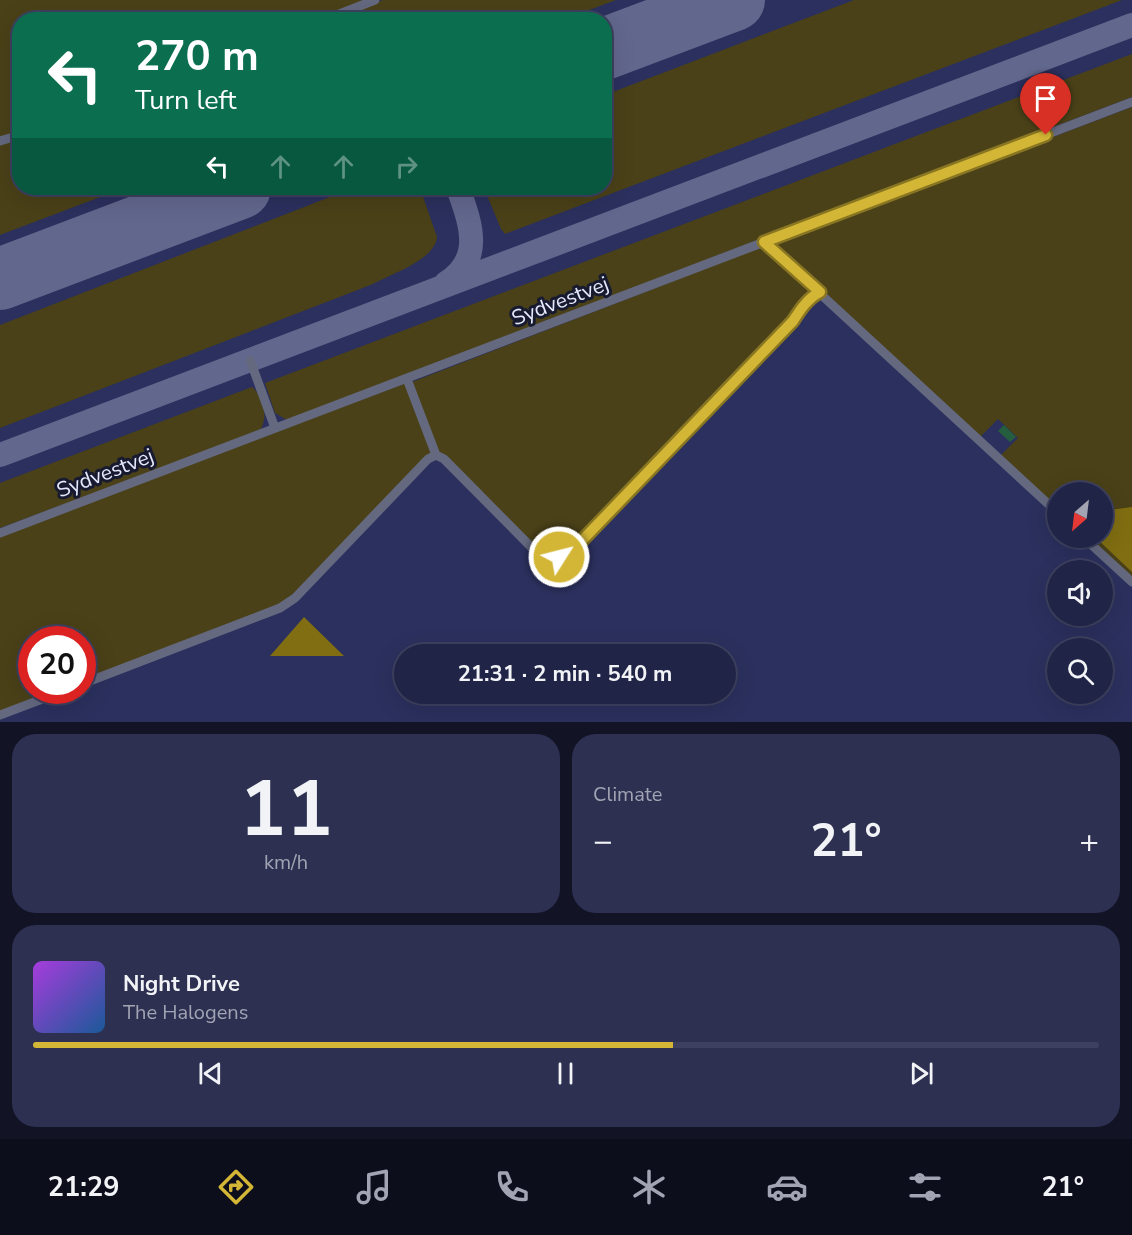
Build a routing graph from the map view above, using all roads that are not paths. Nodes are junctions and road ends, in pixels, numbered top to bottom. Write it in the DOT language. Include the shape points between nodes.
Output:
graph roads {
  1 [pos="375,0"];
  2 [pos="344,12"];
  3 [pos="1132,102"];
  4 [pos="764,242"];
  5 [pos="820,292"];
  6 [pos="250,360"];
  7 [pos="407,379"];
  8 [pos="275,428"];
  9 [pos="436,455"];
  10 [pos="1047,503"];
  11 [pos="0,533"];
  12 [pos="1095,548"];
  13 [pos="1132,582"];
  14 [pos="96,679"];
  15 [pos="29,704"];
  16 [pos="0,715"];
  1 -- 2 [label="lane"];
  3 -- 4 [label="lane, Sydvestvej"];
  4 -- 5 [label="lane"];
  4 -- 7 [label="lane, Sydvestvej"];
  5 -- 9 [label="lane" via="571,552 559,557 535,551"];
  5 -- 10 [label="lane"];
  6 -- 8 [label="lane"];
  7 -- 8 [label="lane, Sydvestvej"];
  7 -- 9 [label="lane"];
  8 -- 11 [label="lane, Sydvestvej"];
  9 -- 14 [label="lane" via="288,603"];
  12 -- 13 [label="lane"];
  15 -- 16 [label="lane"];
}
